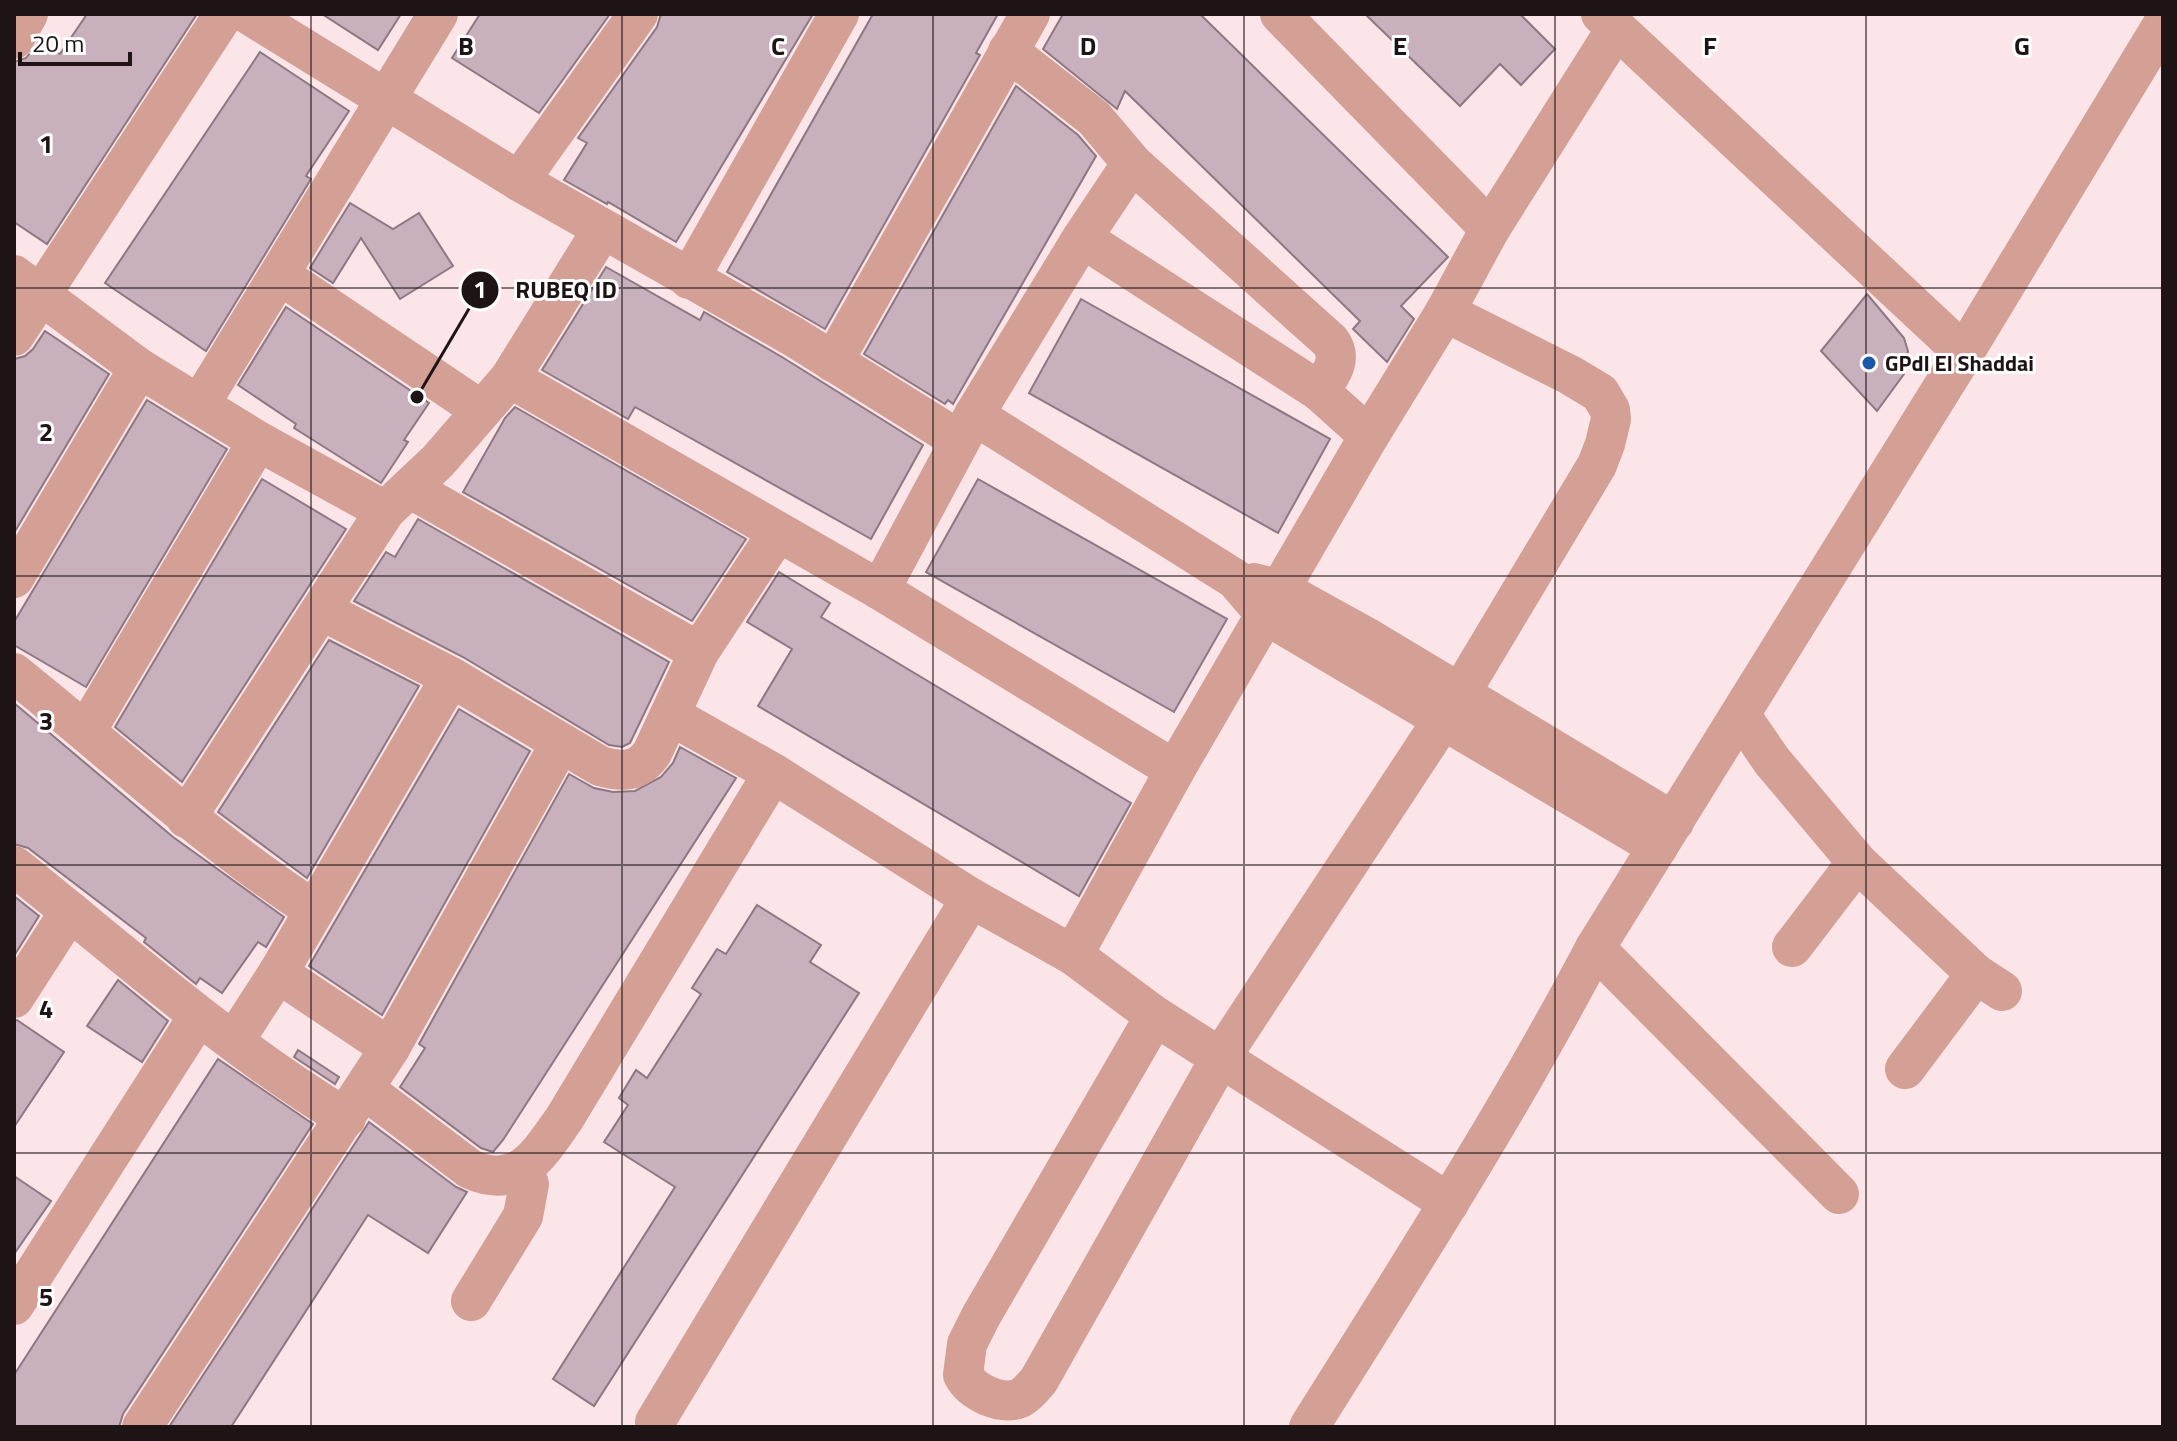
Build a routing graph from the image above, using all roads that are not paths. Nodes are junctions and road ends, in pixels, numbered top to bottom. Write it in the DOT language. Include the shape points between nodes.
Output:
graph roads {
  1 [pos="28,14"];
  2 [pos="224,14"];
  3 [pos="248,14"];
  4 [pos="438,14"];
  5 [pos="638,14"];
  6 [pos="839,14"];
  7 [pos="1030,14"];
  8 [pos="1280,14"];
  9 [pos="1608,21"];
  10 [pos="2163,24"];
  11 [pos="14,39"];
  12 [pos="1008,51"];
  13 [pos="384,98"];
  14 [pos="1132,163"];
  15 [pos="519,181"];
  16 [pos="1490,229"];
  17 [pos="602,230"];
  18 [pos="1082,238"];
  19 [pos="280,275"];
  20 [pos="689,279"];
  21 [pos="27,285"];
  22 [pos="1445,312"];
  23 [pos="14,336"];
  24 [pos="1964,353"];
  25 [pos="833,362"];
  26 [pos="139,368"];
  27 [pos="510,378"];
  28 [pos="1319,391"];
  29 [pos="200,404"];
  30 [pos="481,410"];
  31 [pos="967,428"];
  32 [pos="1369,436"];
  33 [pos="258,441"];
  34 [pos="398,500"];
  35 [pos="778,532"];
  36 [pos="14,578"];
  37 [pos="880,590"];
  38 [pos="1273,602"];
  39 [pos="323,611"];
  40 [pos="699,652"];
  41 [pos="14,673"];
  42 [pos="451,677"];
  43 [pos="1452,705"];
  44 [pos="670,715"];
  45 [pos="1741,716"];
  46 [pos="86,731"];
  47 [pos="560,744"];
  48 [pos="1175,770"];
  49 [pos="773,773"];
  50 [pos="186,818"];
  51 [pos="1666,835"];
  52 [pos="1857,862"];
  53 [pos="14,866"];
  54 [pos="971,898"];
  55 [pos="314,910"];
  56 [pos="70,911"];
  57 [pos="1792,947"];
  58 [pos="1595,948"];
  59 [pos="1073,955"];
  60 [pos="278,973"];
  61 [pos="14,998"];
  62 [pos="1155,1016"];
  63 [pos="198,1017"];
  64 [pos="234,1041"];
  65 [pos="390,1048"];
  66 [pos="1221,1057"];
  67 [pos="1905,1069"];
  68 [pos="355,1103"];
  69 [pos="522,1170"];
  70 [pos="1839,1194"];
  71 [pos="1449,1203"];
  72 [pos="471,1301"];
  73 [pos="14,1305"];
  74 [pos="655,1422"];
  75 [pos="142,1427"];
  76 [pos="1309,1427"];
  1 -- 11 [label="street"];
  2 -- 21 [label="street"];
  3 -- 13 [label="street"];
  4 -- 13 [label="street"];
  5 -- 15 [label="street"];
  6 -- 20 [label="street"];
  7 -- 12 [label="street"];
  8 -- 16 [label="street"];
  9 -- 16 [label="street"];
  9 -- 24 [label="street"];
  10 -- 24 [label="street"];
  12 -- 14 [label="street" via="1094,118"];
  12 -- 25 [label="street"];
  13 -- 15 [label="street"];
  13 -- 19 [label="street"];
  14 -- 18 [label="street"];
  14 -- 28 [label="street" via="1335,347 1335,366"];
  15 -- 17 [label="street"];
  16 -- 22 [label="street"];
  17 -- 20 [label="street"];
  17 -- 27 [label="street"];
  18 -- 28 [label="street"];
  18 -- 31 [label="street"];
  19 -- 29 [label="street"];
  19 -- 30 [label="street"];
  20 -- 25 [label="street"];
  21 -- 23 [label="street"];
  21 -- 26 [label="street"];
  22 -- 32 [label="street"];
  22 -- 43 [label="street" via="1600,393 1611,419 1597,465"];
  24 -- 45 [label="street"];
  25 -- 31 [label="street"];
  26 -- 29 [label="street"];
  26 -- 36 [label="street"];
  27 -- 30 [label="street"];
  27 -- 35 [label="street"];
  28 -- 32 [label="street"];
  29 -- 33 [label="street"];
  30 -- 34 [label="street"];
  31 -- 37 [label="street"];
  31 -- 38 [label="street"];
  32 -- 38 [label="street"];
  33 -- 34 [label="street"];
  33 -- 46 [label="street"];
  34 -- 39 [label="street"];
  34 -- 40 [label="street"];
  35 -- 37 [label="street"];
  35 -- 40 [label="street"];
  37 -- 48 [label="street"];
  38 -- 43 [label="street"];
  38 -- 48 [label="street"];
  39 -- 42 [label="street"];
  39 -- 50 [label="street"];
  40 -- 44 [label="street"];
  41 -- 46 [label="street"];
  42 -- 47 [label="street"];
  42 -- 55 [label="street"];
  43 -- 51 [label="street"];
  43 -- 66 [label="street"];
  44 -- 47 [label="street" via="646,761 630,770 600,766"];
  44 -- 49 [label="street"];
  45 -- 51 [label="street"];
  45 -- 52 [label="street"];
  46 -- 50 [label="street"];
  47 -- 65 [label="street"];
  48 -- 59 [label="street"];
  49 -- 54 [label="street"];
  49 -- 69 [label="street" via="564,1119"];
  50 -- 55 [label="street"];
  51 -- 58 [label="street"];
  52 -- 57 [label="street"];
  52 -- 67 [label="street" via="1989,982"];
  53 -- 56 [label="street"];
  54 -- 59 [label="street"];
  54 -- 74 [label="street"];
  55 -- 60 [label="street"];
  56 -- 61 [label="street"];
  56 -- 63 [label="street"];
  58 -- 70 [label="street"];
  58 -- 71 [label="street"];
  59 -- 62 [label="street"];
  60 -- 64 [label="street"];
  60 -- 65 [label="street"];
  62 -- 66 [label="street"];
  62 -- 66 [label="street" via="967,1344 963,1375 973,1387 1009,1401 1022,1397 1039,1380"];
  63 -- 64 [label="street"];
  63 -- 73 [label="street"];
  64 -- 68 [label="street" via="304,1093"];
  65 -- 68 [label="street"];
  66 -- 71 [label="street"];
  68 -- 69 [label="street" via="481,1174"];
  68 -- 75 [label="street"];
  69 -- 72 [label="street" via="529,1184 523,1216"];
  71 -- 76 [label="street"];
}
